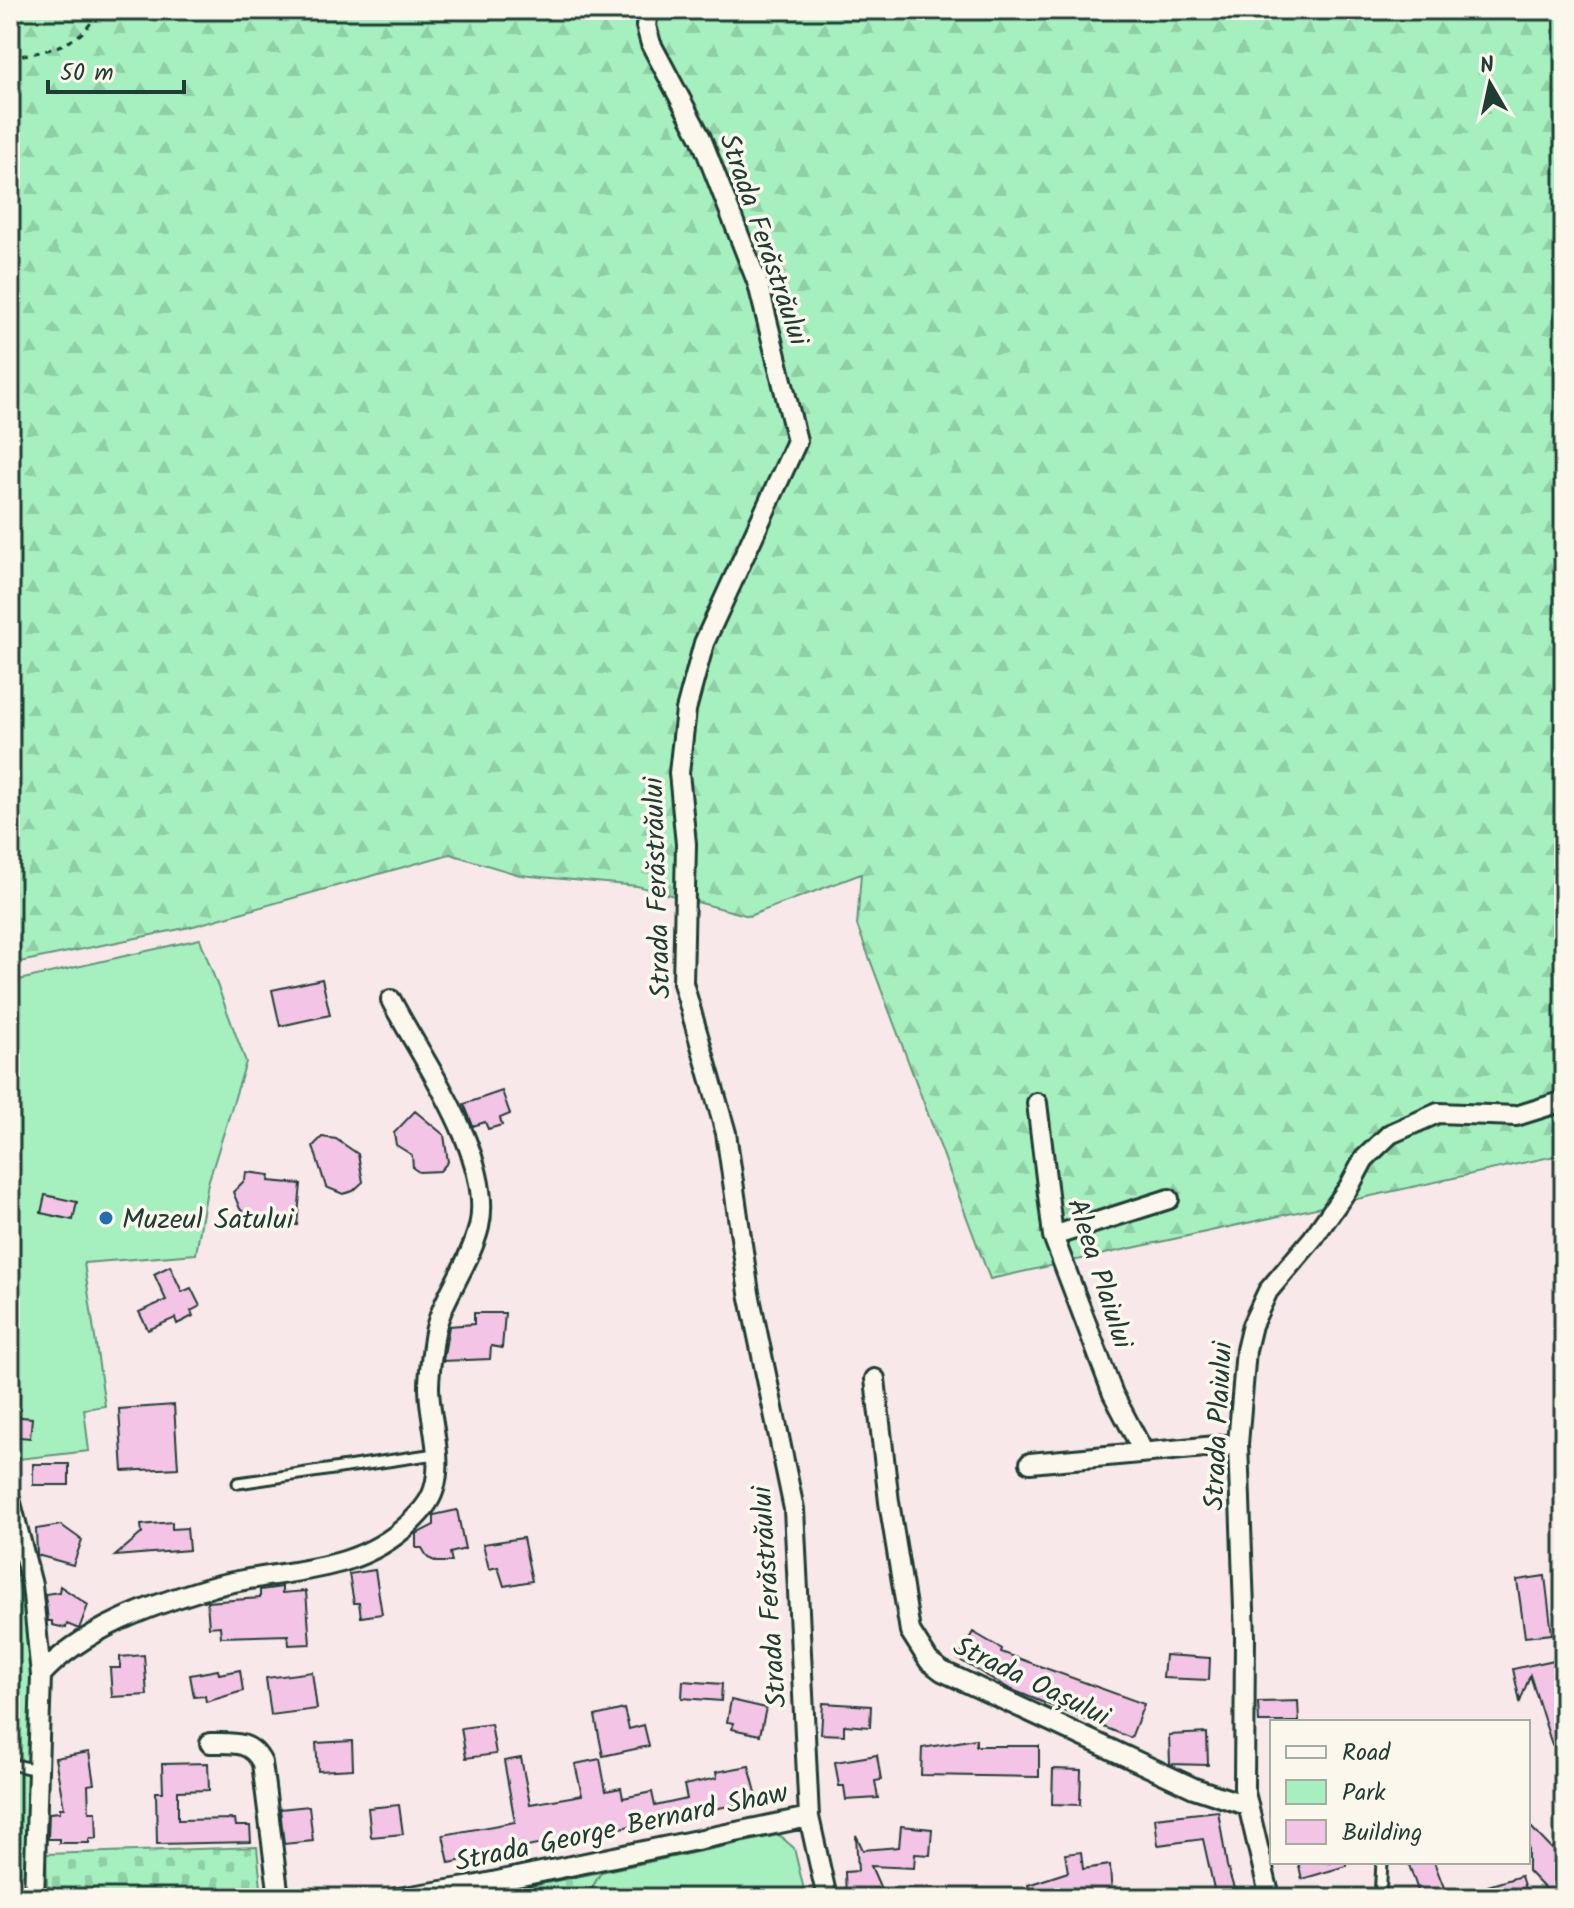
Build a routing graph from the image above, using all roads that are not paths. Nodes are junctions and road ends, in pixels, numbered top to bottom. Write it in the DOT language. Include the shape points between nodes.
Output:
graph roads {
  1 [pos="648,10"];
  2 [pos="391,1000"];
  3 [pos="1564,1101"];
  4 [pos="1037,1103"];
  5 [pos="1169,1199"];
  6 [pos="1053,1236"];
  7 [pos="875,1379"];
  8 [pos="1238,1444"];
  9 [pos="1143,1451"];
  10 [pos="435,1454"];
  11 [pos="1030,1463"];
  12 [pos="238,1483"];
  13 [pos="10,1499"];
  14 [pos="41,1675"];
  15 [pos="210,1743"];
  16 [pos="10,1764"];
  17 [pos="38,1770"];
  18 [pos="1246,1805"];
  19 [pos="809,1817"];
  20 [pos="1382,1864"];
  21 [pos="34,1898"];
  22 [pos="279,1898"];
  23 [pos="398,1898"];
  24 [pos="827,1898"];
  25 [pos="1270,1898"];
  26 [pos="1380,1898"];
  1 -- 19 [label="street, Strada Ferăstrăului" via="651,44 701,138 758,284 797,441 704,643 686,710 679,773 686,844 683,983 726,1133 749,1293 794,1509"];
  2 -- 10 [label="street" via="480,1176 479,1225 459,1281 436,1323 429,1387"];
  3 -- 8 [label="street, Strada Plaiului" via="1516,1116 1438,1113 1409,1123 1376,1145 1260,1306 1246,1350"];
  4 -- 6 [label="street, Aleea Plaiului"];
  5 -- 6 [label="street"];
  6 -- 9 [label="street, Aleea Plaiului" via="1108,1381"];
  7 -- 18 [label="street, Strada Oașului" via="910,1631 929,1661 1194,1788"];
  8 -- 9 [label="street"];
  8 -- 18 [label="street, Strada Plaiului"];
  9 -- 11 [label="street"];
  10 -- 12 [label="lane"];
  10 -- 14 [label="street" via="434,1492 422,1511 376,1550 311,1571 192,1593 70,1648"];
  13 -- 14 [label="street" via="32,1585"];
  14 -- 17 [label="street"];
  15 -- 22 [label="street" via="250,1747 262,1763"];
  16 -- 17 [label="lane"];
  17 -- 21 [label="street"];
  18 -- 25 [label="street, Strada Plaiului"];
  19 -- 23 [label="street, Strada George Bernard Shaw"];
  19 -- 24 [label="street, Strada Ferăstrăului"];
  20 -- 26 [label="lane"];
}
